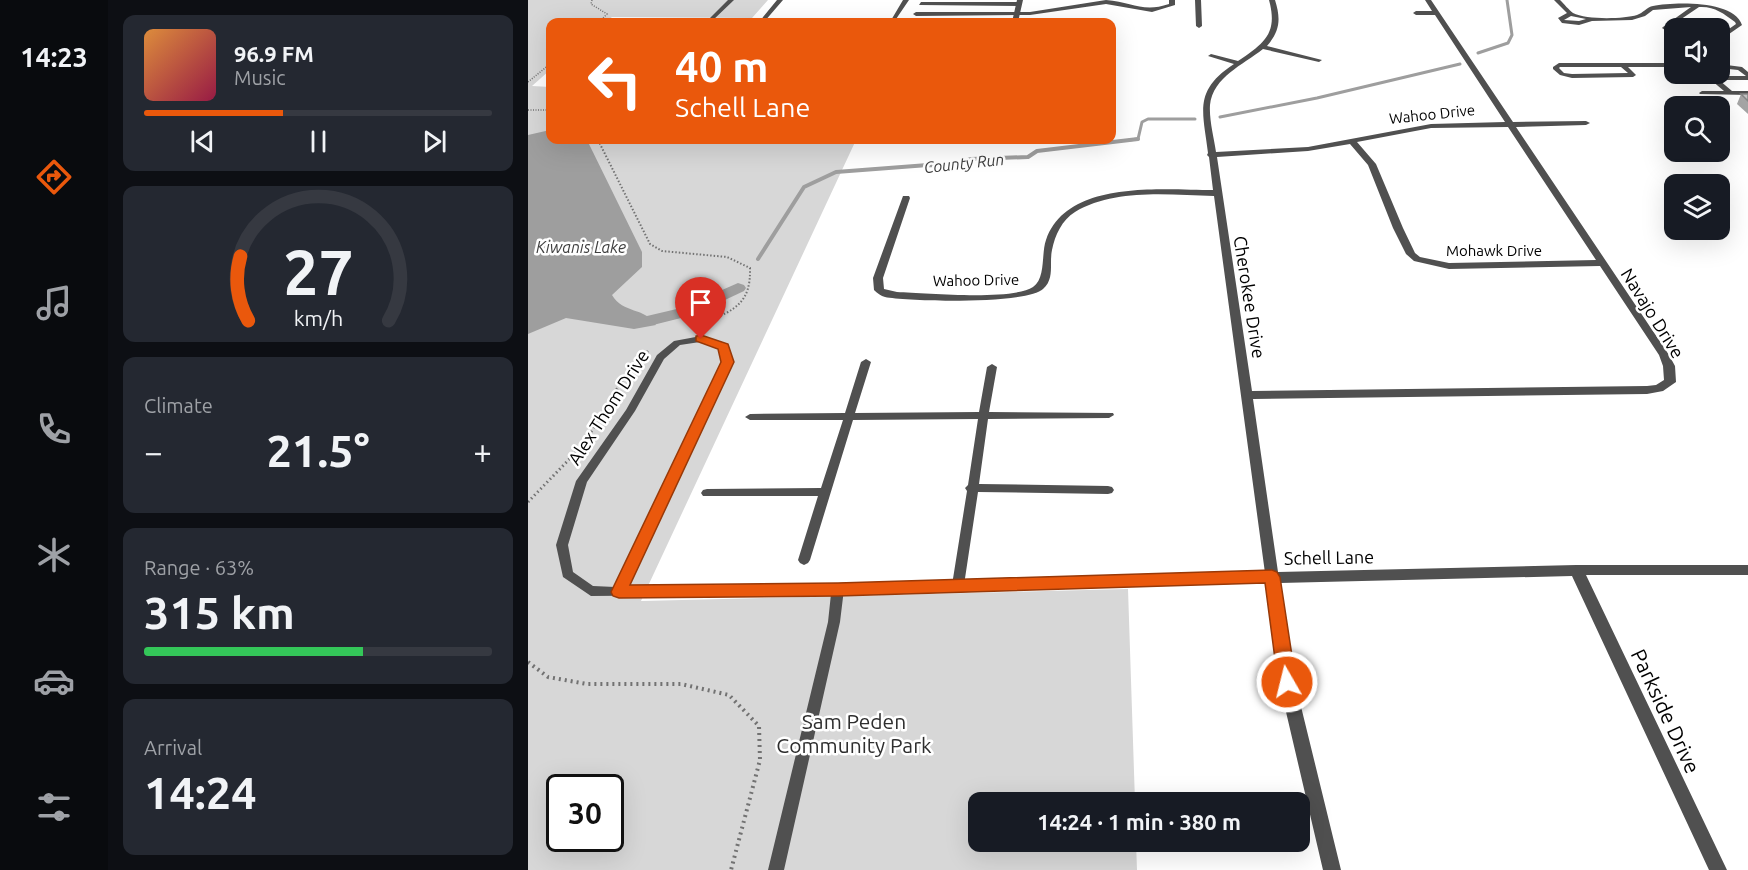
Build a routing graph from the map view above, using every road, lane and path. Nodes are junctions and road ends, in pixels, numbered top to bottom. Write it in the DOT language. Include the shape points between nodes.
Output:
graph roads {
  1 [pos="592,0"];
  2 [pos="730,0"];
  3 [pos="780,0"];
  4 [pos="906,0"];
  5 [pos="1172,0"];
  6 [pos="1198,0"];
  7 [pos="1272,0"];
  8 [pos="1428,0"];
  9 [pos="1557,0"];
  10 [pos="922,2"];
  11 [pos="1019,2"];
  12 [pos="1088,2"];
  13 [pos="1700,4"];
  14 [pos="1416,13"];
  15 [pos="1436,13"];
  16 [pos="916,14"];
  17 [pos="1017,14"];
  18 [pos="1571,14"];
  19 [pos="603,18"];
  20 [pos="712,18"];
  21 [pos="764,18"];
  22 [pos="895,18"];
  23 [pos="914,18"];
  24 [pos="1016,18"];
  25 [pos="1680,18"];
  26 [pos="1592,19"];
  27 [pos="1199,26"];
  28 [pos="1730,31"];
  29 [pos="1262,47"];
  30 [pos="1211,56"];
  31 [pos="1319,60"];
  32 [pos="1240,63"];
  33 [pos="1623,65"];
  34 [pos="1664,65"];
  35 [pos="546,67"];
  36 [pos="1730,67"];
  37 [pos="1748,76"];
  38 [pos="1730,77"];
  39 [pos="528,82"];
  40 [pos="1720,84"];
  41 [pos="1702,93"];
  42 [pos="1730,93"];
  43 [pos="1748,93"];
  44 [pos="528,110"];
  45 [pos="546,110"];
  46 [pos="1509,123"];
  47 [pos="1586,123"];
  48 [pos="1352,141"];
  49 [pos="600,144"];
  50 [pos="1211,155"];
  51 [pos="1217,193"];
  52 [pos="906,198"];
  53 [pos="1602,263"];
  54 [pos="691,328"];
  55 [pos="651,348"];
  56 [pos="867,362"];
  57 [pos="992,367"];
  58 [pos="1248,395"];
  59 [pos="1109,415"];
  60 [pos="848,416"];
  61 [pos="982,416"];
  62 [pos="750,417"];
  63 [pos="971,488"];
  64 [pos="1108,490"];
  65 [pos="825,492"];
  66 [pos="707,493"];
  67 [pos="528,502"];
  68 [pos="804,560"];
  69 [pos="1576,570"];
  70 [pos="1748,570"];
  71 [pos="1272,577"];
  72 [pos="958,585"];
  73 [pos="838,589"];
  74 [pos="619,592"];
  75 [pos="528,662"];
  76 [pos="730,870"];
  77 [pos="776,870"];
  78 [pos="1332,870"];
  79 [pos="1719,870"];
  1 -- 19 [label="path" via="591,4 606,14"];
  2 -- 20 [label="lane"];
  3 -- 21 [label="lane"];
  4 -- 22 [label="lane"];
  5 -- 12 [label="lane" via="1172,5 1146,12 1125,4"];
  6 -- 27 [label="lane"];
  7 -- 29 [label="street, Cherokee Drive" via="1276,27"];
  8 -- 15 [label="street, Navajo Drive"];
  9 -- 18 [label="lane"];
  10 -- 11 [label="lane"];
  10 -- 16 [label="lane"];
  11 -- 17 [label="street"];
  12 -- 17 [label="lane" via="1044,13"];
  13 -- 25 [label="lane"];
  13 -- 26 [label="lane" via="1652,8 1632,18"];
  13 -- 28 [label="lane" via="1720,8 1738,21 1739,25"];
  14 -- 15 [label="street"];
  15 -- 46 [label="street, Navajo Drive"];
  16 -- 17 [label="lane"];
  16 -- 23 [label="lane"];
  17 -- 24 [label="street"];
  18 -- 26 [label="lane"];
  18 -- 26 [label="lane" via="1562,21 1579,23"];
  29 -- 31 [label="street"];
  29 -- 32 [label="street, Cherokee Drive"];
  30 -- 32 [label="street"];
  32 -- 50 [label="street, Cherokee Drive" via="1215,82 1207,94"];
  33 -- 33 [label="lane" via="1559,65 1555,68 1572,76 1633,75"];
  33 -- 34 [label="lane"];
  35 -- 39 [label="path"];
  36 -- 37 [label="lane" via="1740,68"];
  37 -- 38 [label="lane"];
  40 -- 42 [label="lane"];
  41 -- 42 [label="lane"];
  42 -- 43 [label="lane"];
  44 -- 45 [label="path"];
  46 -- 47 [label="street, Wahoo Drive"];
  46 -- 48 [label="street, Wahoo Drive" via="1431,126"];
  46 -- 53 [label="street, Navajo Drive"];
  48 -- 50 [label="street, Wahoo Drive" via="1288,151"];
  48 -- 53 [label="street, Mohawk Drive" via="1372,164 1398,228 1417,260 1449,266"];
  49 -- 54 [label="path" via="650,244 662,250 727,257 750,268 752,285 747,298"];
  50 -- 51 [label="street, Cherokee Drive"];
  51 -- 52 [label="street, Wahoo Drive" via="1116,195 1078,205 1061,218 1051,233 1047,273 1041,286 1028,294 1008,296 897,295 879,290 878,278"];
  51 -- 58 [label="street, Cherokee Drive"];
  53 -- 58 [label="street, Navajo Drive" via="1669,366 1670,382 1659,388"];
  55 -- 67 [label="path" via="633,362 583,445"];
  56 -- 60 [label="lane"];
  57 -- 61 [label="lane"];
  58 -- 71 [label="street, Cherokee Drive"];
  59 -- 61 [label="lane"];
  60 -- 61 [label="lane"];
  60 -- 62 [label="lane"];
  60 -- 65 [label="lane"];
  61 -- 63 [label="lane"];
  63 -- 64 [label="lane"];
  63 -- 72 [label="lane"];
  65 -- 66 [label="lane"];
  65 -- 68 [label="lane"];
  69 -- 70 [label="street, Schell Lane"];
  69 -- 71 [label="street, Schell Lane"];
  69 -- 79 [label="street, Parkside Drive"];
  71 -- 72 [label="street, Schell Lane"];
  71 -- 78 [label="street, Cherokee Drive" via="1287,682"];
  72 -- 73 [label="street, Schell Lane"];
  73 -- 74 [label="lane, Alex Thom Drive"];
  73 -- 77 [label="lane" via="834,622"];
  74 -- 74 [label="lane, Alex Thom Drive" via="591,591 567,574 562,545 582,481 630,411 660,357 677,343 701,339 723,347 727,362"];
  75 -- 76 [label="path" via="548,677 586,684 681,684 729,695 759,726 760,760"];
}
